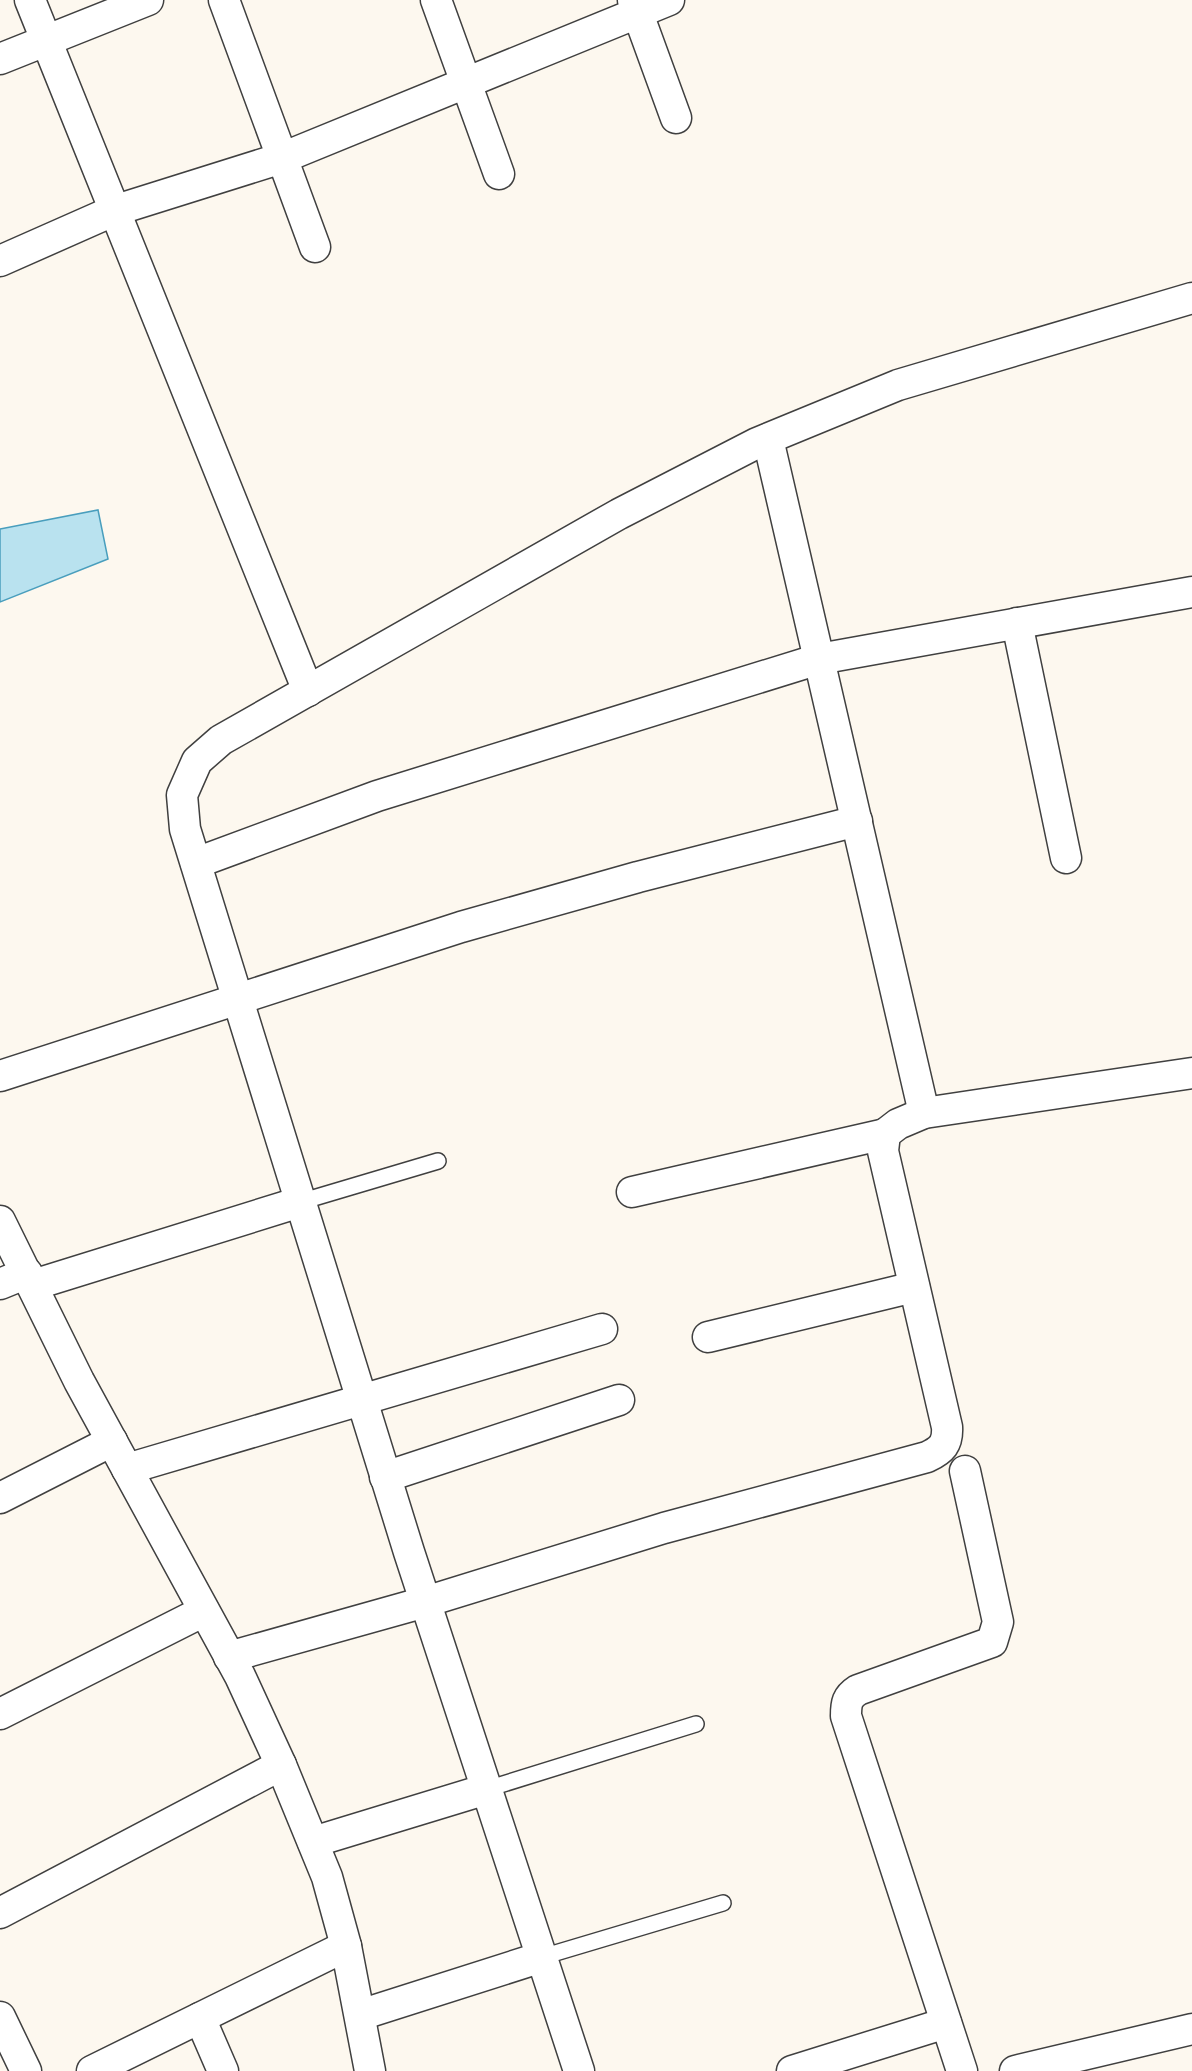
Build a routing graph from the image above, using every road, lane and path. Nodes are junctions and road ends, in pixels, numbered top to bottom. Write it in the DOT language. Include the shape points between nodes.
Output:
graph roads {
  1 [pos="30,0"];
  2 [pos="148,0"];
  3 [pos="224,0"];
  4 [pos="436,0"];
  5 [pos="669,0"];
  6 [pos="636,7"];
  7 [pos="45,40"];
  8 [pos="0,59"];
  9 [pos="466,83"];
  10 [pos="676,118"];
  11 [pos="282,158"];
  12 [pos="500,174"];
  13 [pos="113,211"];
  14 [pos="315,247"];
  15 [pos="0,261"];
  16 [pos="1192,298"];
  17 [pos="768,439"];
  18 [pos="1192,592"];
  19 [pos="1017,623"];
  20 [pos="819,659"];
  21 [pos="308,691"];
  22 [pos="857,821"];
  23 [pos="1066,858"];
  24 [pos="196,863"];
  25 [pos="238,1001"];
  26 [pos="1192,1073"];
  27 [pos="0,1076"];
  28 [pos="924,1113"];
  29 [pos="885,1134"];
  30 [pos="438,1161"];
  31 [pos="632,1192"];
  32 [pos="300,1202"];
  33 [pos="0,1221"];
  34 [pos="30,1279"];
  35 [pos="0,1284"];
  36 [pos="914,1287"];
  37 [pos="602,1329"];
  38 [pos="708,1337"];
  39 [pos="361,1398"];
  40 [pos="619,1400"];
  41 [pos="112,1441"];
  42 [pos="127,1469"];
  43 [pos="965,1471"];
  44 [pos="385,1477"];
  45 [pos="0,1498"];
  46 [pos="425,1602"];
  47 [pos="204,1611"];
  48 [pos="229,1657"];
  49 [pos="0,1714"];
  50 [pos="696,1724"];
  51 [pos="281,1766"];
  52 [pos="487,1789"];
  53 [pos="313,1842"];
  54 [pos="723,1903"];
  55 [pos="0,1913"];
  56 [pos="346,1946"];
  57 [pos="542,1957"];
  58 [pos="360,2015"];
  59 [pos="0,2017"];
  60 [pos="200,2018"];
  61 [pos="946,2023"];
  62 [pos="1192,2029"];
  63 [pos="26,2071"];
  64 [pos="92,2071"];
  65 [pos="223,2071"];
  66 [pos="370,2071"];
  67 [pos="579,2071"];
  68 [pos="792,2071"];
  69 [pos="963,2071"];
  70 [pos="1015,2071"];
  1 -- 7 [label="street"];
  2 -- 7 [label="street"];
  3 -- 11 [label="street"];
  4 -- 9 [label="street"];
  5 -- 6 [label="street"];
  6 -- 9 [label="street"];
  6 -- 10 [label="street"];
  7 -- 8 [label="street"];
  7 -- 13 [label="street"];
  9 -- 11 [label="street"];
  9 -- 12 [label="street"];
  11 -- 13 [label="street"];
  11 -- 14 [label="street"];
  13 -- 15 [label="street"];
  13 -- 21 [label="street"];
  16 -- 17 [label="street" via="898,385"];
  17 -- 20 [label="street"];
  17 -- 21 [label="street" via="619,514"];
  18 -- 19 [label="street"];
  19 -- 20 [label="street"];
  19 -- 23 [label="street"];
  20 -- 22 [label="street"];
  20 -- 24 [label="street" via="377,796"];
  21 -- 24 [label="street" via="221,740 197,761 182,795 185,828"];
  22 -- 25 [label="street" via="461,927"];
  22 -- 28 [label="street"];
  24 -- 25 [label="street"];
  25 -- 27 [label="street"];
  25 -- 32 [label="street"];
  26 -- 28 [label="street"];
  28 -- 29 [label="street"];
  29 -- 31 [label="street"];
  29 -- 36 [label="street" via="883,1151"];
  30 -- 32 [label="lane"];
  32 -- 34 [label="street"];
  32 -- 39 [label="street"];
  33 -- 34 [label="street"];
  34 -- 35 [label="street"];
  34 -- 41 [label="street"];
  36 -- 38 [label="street"];
  36 -- 46 [label="street" via="947,1426 948,1439 941,1450 664,1528"];
  37 -- 39 [label="street"];
  39 -- 42 [label="street"];
  39 -- 44 [label="street"];
  40 -- 44 [label="street"];
  41 -- 42 [label="street"];
  41 -- 45 [label="street"];
  42 -- 47 [label="street"];
  43 -- 61 [label="street" via="998,1622 992,1642 858,1690 846,1704 846,1716"];
  44 -- 46 [label="street"];
  46 -- 48 [label="street"];
  46 -- 52 [label="street"];
  47 -- 48 [label="street"];
  47 -- 49 [label="street"];
  48 -- 51 [label="street"];
  50 -- 52 [label="lane"];
  51 -- 53 [label="street"];
  51 -- 55 [label="street"];
  52 -- 53 [label="street"];
  52 -- 57 [label="street"];
  53 -- 56 [label="street"];
  54 -- 57 [label="lane"];
  56 -- 58 [label="street"];
  56 -- 60 [label="street"];
  57 -- 58 [label="street"];
  57 -- 67 [label="street"];
  58 -- 66 [label="street"];
  59 -- 63 [label="street"];
  60 -- 64 [label="street"];
  60 -- 65 [label="street"];
  61 -- 68 [label="street"];
  61 -- 69 [label="street"];
  62 -- 70 [label="street"];
}
